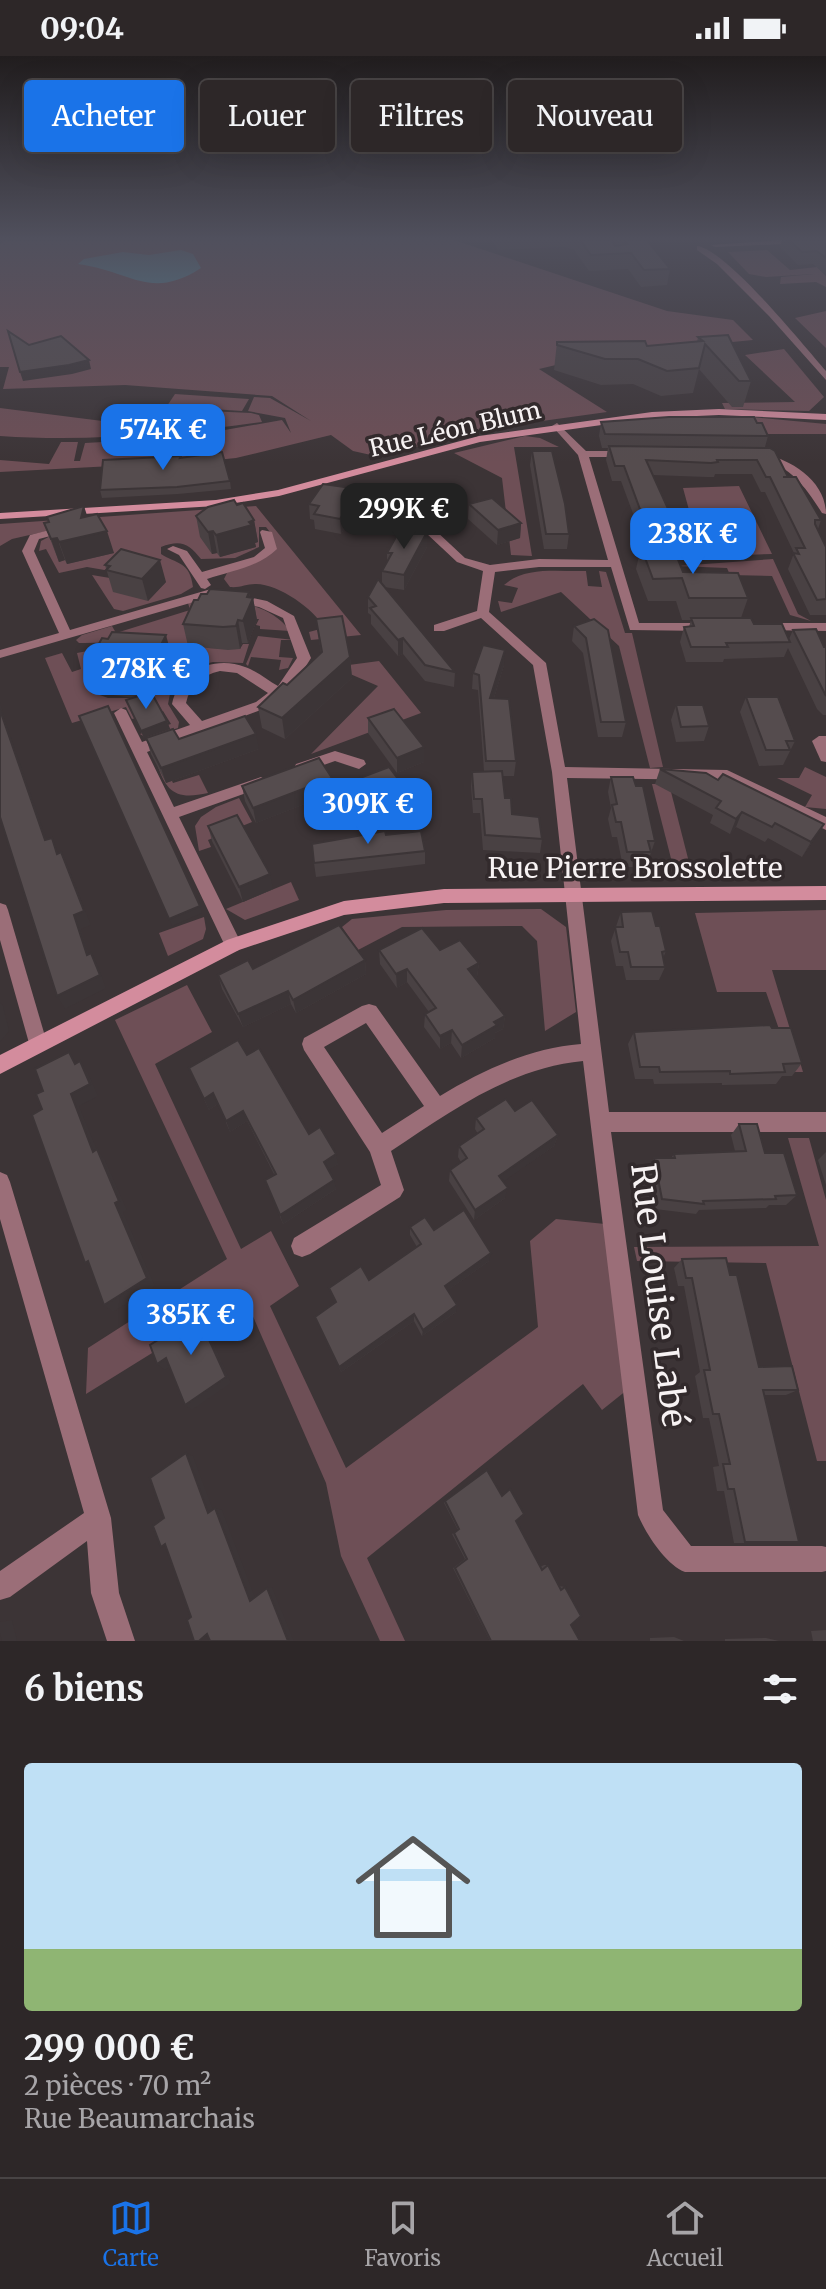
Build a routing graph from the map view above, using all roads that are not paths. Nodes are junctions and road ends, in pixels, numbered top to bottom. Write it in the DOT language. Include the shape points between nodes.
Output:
graph roads {
  1 [pos="770,314"];
  2 [pos="801,346"];
  3 [pos="826,364"];
  4 [pos="826,377"];
  5 [pos="824,417"];
  6 [pos="557,426"];
  7 [pos="583,454"];
  8 [pos="644,454"];
  9 [pos="751,454"];
  10 [pos="826,511"];
  11 [pos="0,516"];
  12 [pos="65,529"];
  13 [pos="429,530"];
  14 [pos="266,532"];
  15 [pos="173,549"];
  16 [pos="615,564"];
  17 [pos="489,569"];
  18 [pos="199,577"];
  19 [pos="211,593"];
  20 [pos="483,613"];
  21 [pos="728,627"];
  22 [pos="743,627"];
  23 [pos="826,627"];
  24 [pos="439,628"];
  25 [pos="66,634"];
  26 [pos="0,654"];
  27 [pos="279,693"];
  28 [pos="121,713"];
  29 [pos="200,728"];
  30 [pos="826,741"];
  31 [pos="139,749"];
  32 [pos="826,757"];
  33 [pos="359,764"];
  34 [pos="559,772"];
  35 [pos="172,814"];
  36 [pos="826,824"];
  37 [pos="575,893"];
  38 [pos="826,893"];
  39 [pos="0,910"];
  40 [pos="233,945"];
  41 [pos="38,1043"];
  42 [pos="591,1052"];
  43 [pos="0,1065"];
  44 [pos="438,1110"];
  45 [pos="600,1122"];
  46 [pos="826,1122"];
  47 [pos="379,1147"];
  48 [pos="0,1182"];
  49 [pos="302,1246"];
  50 [pos="98,1518"];
  51 [pos="822,1559"];
  52 [pos="0,1587"];
  53 [pos="121,1641"];
  1 -- 2 [label="street"];
  2 -- 3 [label="street"];
  2 -- 4 [label="street"];
  5 -- 6 [label="street, Rue Léon Blum" via="686,413"];
  6 -- 7 [label="street"];
  6 -- 11 [label="street, Rue Léon Blum" via="479,439 279,493 216,503"];
  7 -- 8 [label="street"];
  7 -- 16 [label="street"];
  9 -- 10 [label="street" via="788,466 811,484"];
  12 -- 25 [label="street" via="34,537 28,551"];
  13 -- 17 [label="street" via="461,560"];
  14 -- 18 [label="street" via="271,549 258,559"];
  15 -- 18 [label="street" via="183,553"];
  16 -- 17 [label="street" via="539,563"];
  16 -- 21 [label="street" via="634,627"];
  17 -- 20 [label="street"];
  18 -- 19 [label="street"];
  19 -- 25 [label="street"];
  19 -- 27 [label="street" via="263,604 288,616 304,658"];
  20 -- 24 [label="street"];
  20 -- 34 [label="street, Rue Louise Labé" via="539,663"];
  22 -- 23 [label="street"];
  25 -- 26 [label="street"];
  27 -- 29 [label="street"];
  27 -- 29 [label="street" via="239,669 215,668 190,678 180,690 179,704"];
  28 -- 31 [label="street"];
  29 -- 31 [label="street"];
  30 -- 32 [label="street" via="819,741"];
  31 -- 35 [label="street"];
  33 -- 35 [label="street" via="335,756"];
  34 -- 36 [label="street" via="727,775"];
  34 -- 37 [label="street, Rue Louise Labé"];
  35 -- 40 [label="street"];
  37 -- 38 [label="street, Rue Pierre Brossolette"];
  37 -- 40 [label="street, Rue Pierre Brossolette" via="444,896 344,908"];
  37 -- 42 [label="street, Rue Louise Labé"];
  39 -- 41 [label="street"];
  40 -- 41 [label="street, Rue Pierre Brossolette"];
  41 -- 43 [label="street, Rue Pierre Brossolette"];
  42 -- 44 [label="street" via="563,1052 522,1064"];
  42 -- 45 [label="street, Rue Louise Labé"];
  44 -- 47 [label="street"];
  44 -- 47 [label="street" via="369,1012 311,1044"];
  45 -- 46 [label="street"];
  45 -- 51 [label="street, Rue Louise Labé" via="651,1515 685,1559"];
  47 -- 49 [label="street" via="393,1190"];
  48 -- 50 [label="street"];
  50 -- 52 [label="street"];
  50 -- 53 [label="street" via="105,1593"];
}
